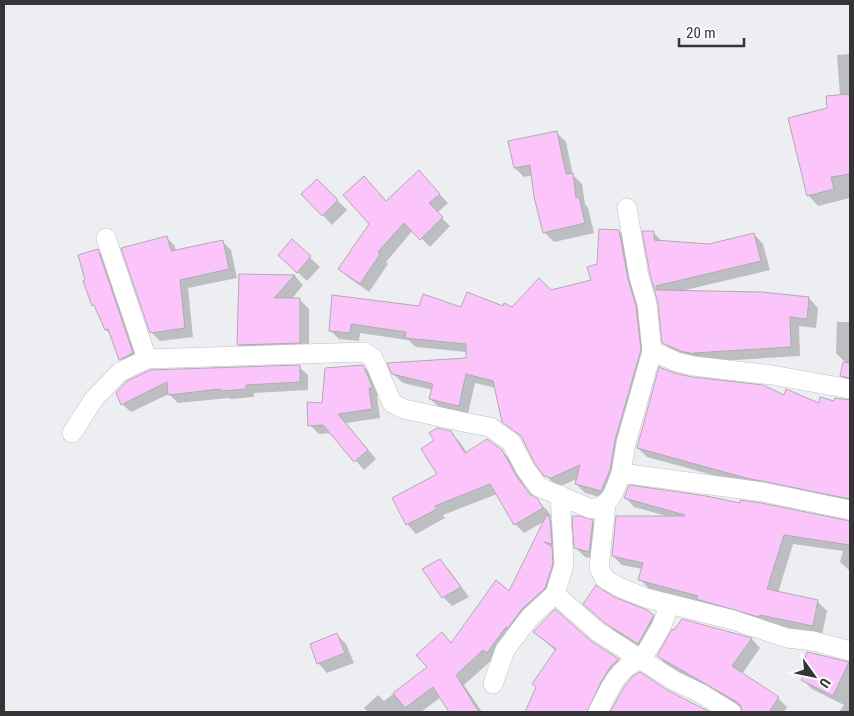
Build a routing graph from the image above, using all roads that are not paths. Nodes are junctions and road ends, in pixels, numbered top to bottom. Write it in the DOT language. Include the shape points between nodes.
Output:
graph roads {
  1 [pos="627,208"];
  2 [pos="106,238"];
  3 [pos="652,351"];
  4 [pos="147,359"];
  5 [pos="850,389"];
  6 [pos="72,433"];
  7 [pos="621,473"];
  8 [pos="560,495"];
  9 [pos="606,504"];
  10 [pos="850,510"];
  11 [pos="555,594"];
  12 [pos="670,604"];
  13 [pos="850,651"];
  14 [pos="642,660"];
  15 [pos="493,684"];
  16 [pos="598,712"];
  17 [pos="731,712"];
  1 -- 3 [label="street" via="647,304"];
  2 -- 4 [label="street"];
  3 -- 5 [label="street" via="694,366"];
  3 -- 7 [label="street" via="626,443"];
  4 -- 6 [label="street" via="120,372 94,399"];
  4 -- 8 [label="street" via="364,352 373,358 392,402 404,409 490,427 511,442 539,487"];
  7 -- 9 [label="street"];
  7 -- 10 [label="street" via="762,492"];
  8 -- 9 [label="street" via="591,510"];
  8 -- 11 [label="street" via="564,566"];
  9 -- 12 [label="street" via="599,568 605,579 646,598"];
  11 -- 14 [label="street" via="598,632"];
  11 -- 15 [label="street" via="530,617 505,650"];
  12 -- 13 [label="street" via="787,638"];
  12 -- 14 [label="street" via="661,628"];
  14 -- 16 [label="street" via="624,668"];
  14 -- 17 [label="street"];
}
